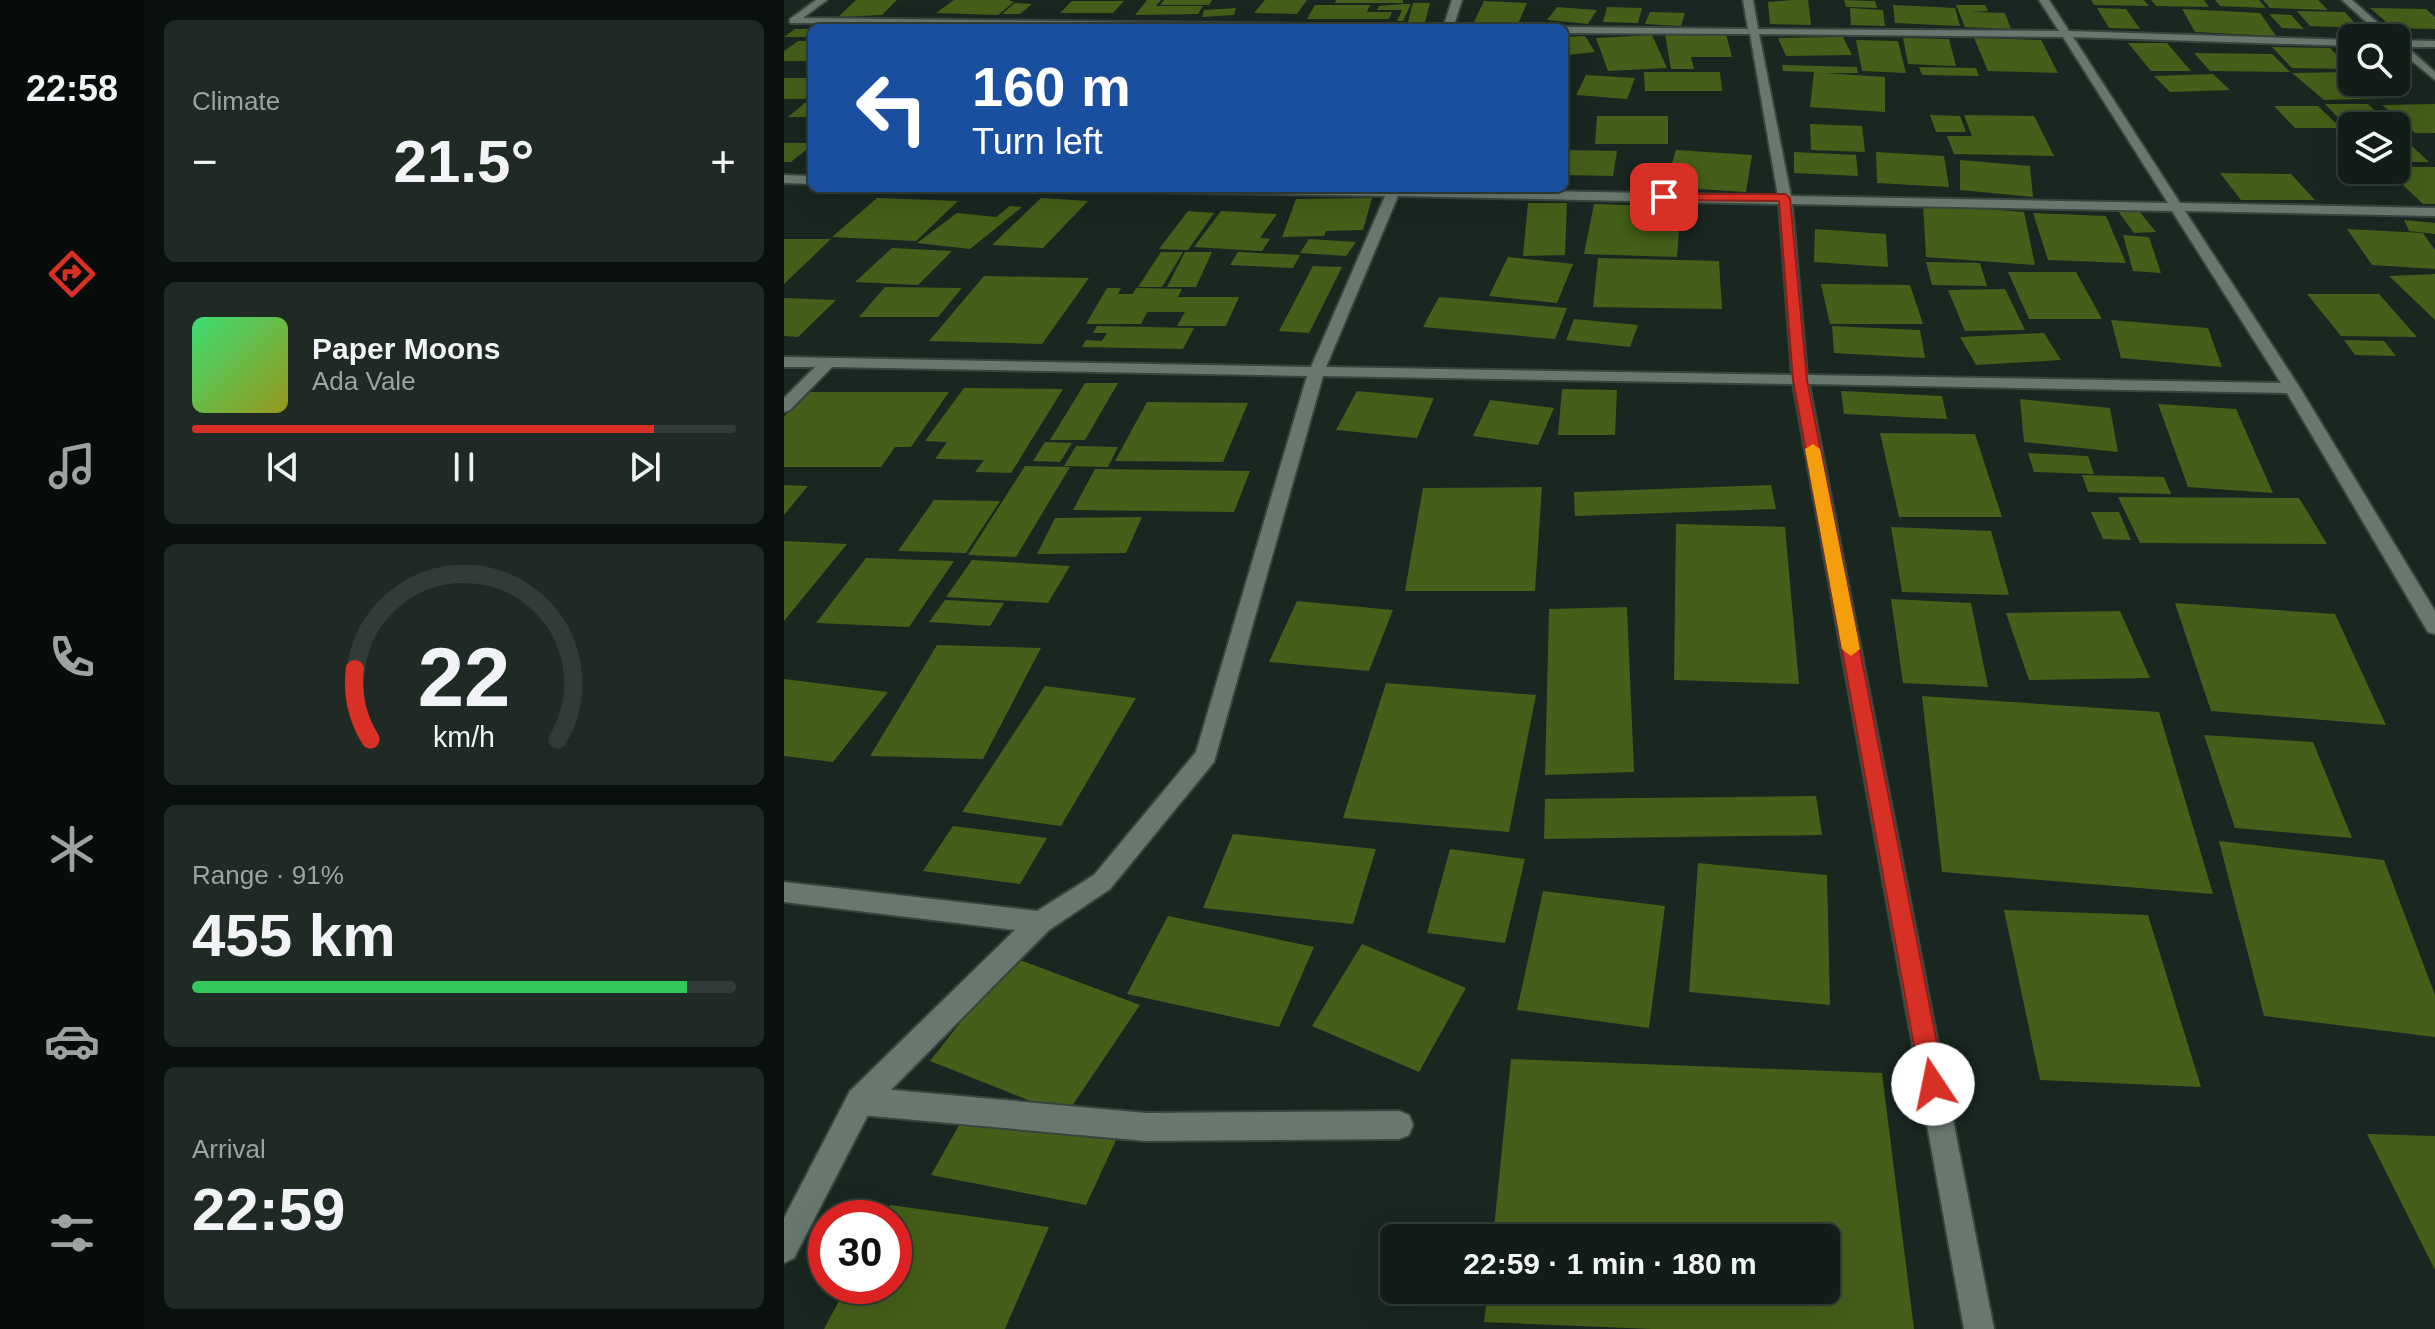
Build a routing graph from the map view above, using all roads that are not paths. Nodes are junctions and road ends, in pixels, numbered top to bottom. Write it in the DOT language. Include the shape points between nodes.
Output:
graph roads {
  1 [pos="822,0"];
  2 [pos="1457,0"];
  3 [pos="1748,0"];
  4 [pos="2044,0"];
  5 [pos="2347,0"];
  6 [pos="788,24"];
  7 [pos="808,24"];
  8 [pos="1449,24"];
  9 [pos="2374,24"];
  10 [pos="1568,30"];
  11 [pos="1753,34"];
  12 [pos="2065,34"];
  13 [pos="2338,43"];
  14 [pos="2410,43"];
  15 [pos="2435,44"];
  16 [pos="2410,55"];
  17 [pos="2435,77"];
  18 [pos="784,179"];
  19 [pos="808,180"];
  20 [pos="1394,192"];
  21 [pos="1450,192"];
  22 [pos="1785,198"];
  23 [pos="2178,207"];
  24 [pos="2435,212"];
  25 [pos="784,362"];
  26 [pos="828,363"];
  27 [pos="1316,372"];
  28 [pos="1800,380"];
  29 [pos="2292,388"];
  30 [pos="784,407"];
  31 [pos="2435,627"];
  32 [pos="784,892"];
  33 [pos="1040,922"];
  34 [pos="860,1101"];
  35 [pos="1399,1125"];
  36 [pos="784,1248"];
  37 [pos="1979,1329"];
  1 -- 6 [label="street"];
  2 -- 8 [label="street"];
  3 -- 11 [label="street"];
  4 -- 12 [label="street"];
  5 -- 9 [label="street"];
  6 -- 7 [label="street"];
  10 -- 11 [label="street"];
  11 -- 12 [label="street"];
  11 -- 22 [label="street"];
  12 -- 13 [label="street"];
  12 -- 23 [label="street"];
  14 -- 15 [label="street"];
  16 -- 17 [label="street"];
  18 -- 19 [label="street"];
  20 -- 27 [label="street"];
  21 -- 22 [label="street"];
  22 -- 23 [label="street"];
  22 -- 28 [label="street"];
  23 -- 24 [label="street"];
  23 -- 29 [label="street"];
  25 -- 26 [label="street"];
  26 -- 27 [label="street"];
  26 -- 30 [label="street"];
  27 -- 28 [label="street"];
  27 -- 33 [label="street" via="1206,756 1102,882"];
  28 -- 29 [label="street"];
  28 -- 37 [label="street"];
  29 -- 31 [label="street"];
  32 -- 33 [label="street"];
  33 -- 34 [label="street"];
  34 -- 35 [label="street" via="1146,1127"];
  34 -- 36 [label="street"];
}
